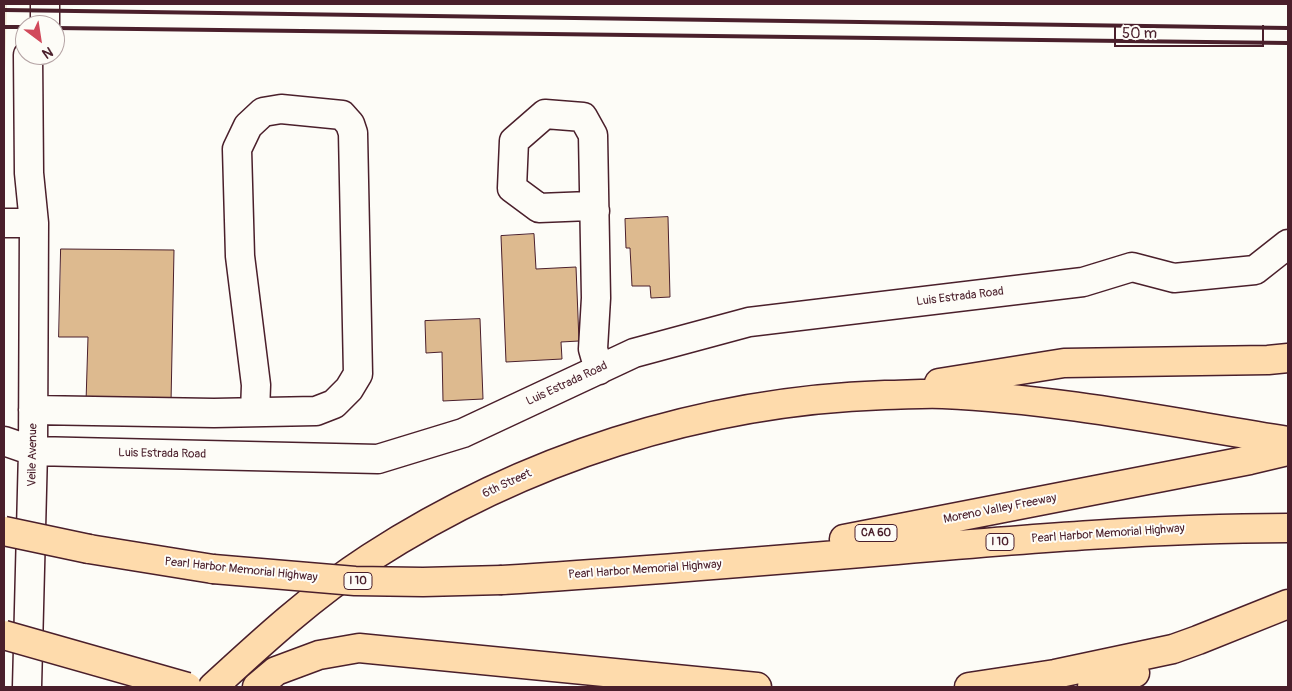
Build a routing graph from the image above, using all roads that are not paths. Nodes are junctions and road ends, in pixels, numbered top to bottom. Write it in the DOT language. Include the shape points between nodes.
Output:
graph roads {
  1 [pos="28,65"];
  2 [pos="46,65"];
  3 [pos="594,211"];
  4 [pos="4,223"];
  5 [pos="34,223"];
  6 [pos="1288,244"];
  7 [pos="1288,358"];
  8 [pos="598,370"];
  9 [pos="854,396"];
  10 [pos="33,410"];
  11 [pos="254,412"];
  12 [pos="214,413"];
  13 [pos="4,441"];
  14 [pos="1288,441"];
  15 [pos="1288,451"];
  16 [pos="33,452"];
  17 [pos="209,455"];
  18 [pos="1288,528"];
  19 [pos="4,531"];
  20 [pos="712,565"];
  21 [pos="1288,604"];
  22 [pos="1288,608"];
  23 [pos="4,635"];
  24 [pos="241,661"];
  25 [pos="27,687"];
  26 [pos="187,687"];
  27 [pos="213,687"];
  28 [pos="219,687"];
  29 [pos="257,687"];
  30 [pos="757,687"];
  31 [pos="969,687"];
  32 [pos="1092,687"];
  1 -- 5 [label="street, Veile Avenue" via="29,173"];
  2 -- 5 [label="street, Veile Avenue" via="46,173"];
  3 -- 8 [label="street" via="596,298 593,349"];
  4 -- 5 [label="street"];
  5 -- 10 [label="street, Veile Avenue"];
  6 -- 8 [label="street, Luis Estrada Road" via="1255,270 1174,278 1132,267 1083,282 749,322 634,353"];
  7 -- 9 [label="highway" via="1064,363"];
  8 -- 17 [label="street, Luis Estrada Road" via="463,433 378,459"];
  9 -- 14 [label="highway" via="939,394 1018,400"];
  9 -- 24 [label="highway, 6th Street" via="768,406 664,427 600,446 524,476 440,517 369,559 296,613"];
  10 -- 12 [label="street"];
  10 -- 16 [label="street, Veile Avenue"];
  11 -- 11 [label="street" via="316,411 334,404 358,374 353,132 342,115 281,109 263,112 248,126 237,149 240,256 256,386"];
  11 -- 12 [label="street"];
  12 -- 17 [label="street"];
  13 -- 16 [label="street, Luis Estrada Road"];
  15 -- 20 [label="highway, Moreno Valley Freeway / CA 60"];
  16 -- 17 [label="street, Luis Estrada Road"];
  16 -- 25 [label="street, Veile Avenue"];
  18 -- 20 [label="highway, Pearl Harbor Memorial Highway / I 10" via="1205,528"];
  19 -- 20 [label="highway, Pearl Harbor Memorial Highway / I 10, bridge" via="89,549 213,569 355,581 502,580"];
  21 -- 31 [label="highway" via="1173,649 1055,674"];
  22 -- 32 [label="highway" via="1217,643"];
  23 -- 26 [label="highway, bridge"];
  24 -- 27 [label="highway, 6th Street"];
  24 -- 28 [label="highway"];
  29 -- 30 [label="highway" via="276,671 318,655 359,648"];
}
